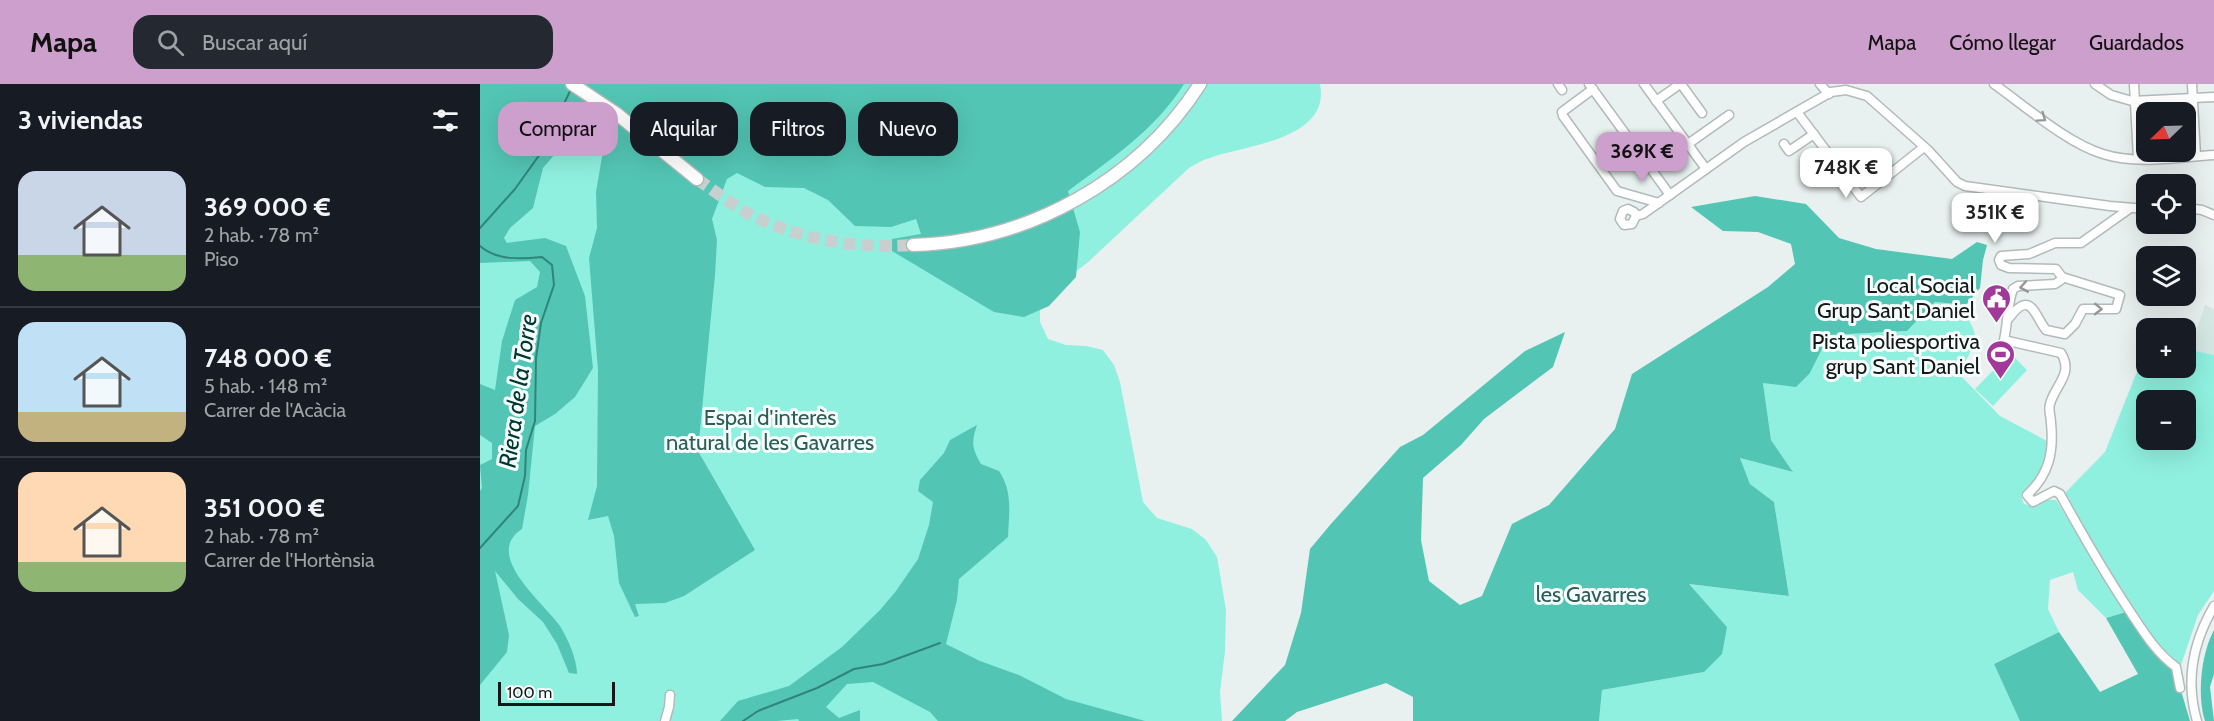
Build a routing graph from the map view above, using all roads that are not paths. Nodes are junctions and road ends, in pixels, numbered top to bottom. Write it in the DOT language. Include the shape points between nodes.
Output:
graph roads {
  1 [pos="572,84"];
  2 [pos="1200,84"];
  3 [pos="1644,84"];
  4 [pos="1680,84"];
  5 [pos="1820,84"];
  6 [pos="1994,84"];
  7 [pos="2095,84"];
  8 [pos="2134,84"];
  9 [pos="2192,84"];
  10 [pos="1591,87"];
  11 [pos="1845,87"];
  12 [pos="1828,94"];
  13 [pos="2214,97"];
  14 [pos="2193,98"];
  15 [pos="1656,101"];
  16 [pos="2135,101"];
  17 [pos="2193,102"];
  18 [pos="1797,112"];
  19 [pos="1702,113"];
  20 [pos="1729,115"];
  21 [pos="2136,120"];
  22 [pos="1814,134"];
  23 [pos="1688,144"];
  24 [pos="1784,144"];
  25 [pos="1924,147"];
  26 [pos="2214,155"];
  27 [pos="2196,156"];
  28 [pos="2136,159"];
  29 [pos="1706,169"];
  30 [pos="697,179"];
  31 [pos="1670,195"];
  32 [pos="1659,202"];
  33 [pos="2130,209"];
  34 [pos="2136,209"];
  35 [pos="2196,209"];
  36 [pos="2214,215"];
  37 [pos="1636,216"];
  38 [pos="913,245"];
  39 [pos="2062,277"];
  40 [pos="2008,319"];
  41 [pos="2214,606"];
  42 [pos="2180,688"];
  43 [pos="670,695"];
  44 [pos="664,721"];
  45 [pos="2197,721"];
  1 -- 30 [label="highway" via="617,114"];
  2 -- 38 [label="highway" via="1143,151 1082,197 1005,231"];
  3 -- 15 [label="street"];
  4 -- 15 [label="street"];
  4 -- 19 [label="street"];
  5 -- 12 [label="street"];
  6 -- 28 [label="street, one-way" via="2084,146 2103,154"];
  7 -- 16 [label="street" via="2116,97"];
  8 -- 16 [label="street"];
  9 -- 14 [label="street"];
  10 -- 31 [label="street"];
  10 -- 32 [label="street" via="1562,112 1563,116 1617,191"];
  11 -- 12 [label="street"];
  11 -- 25 [label="street" via="1867,96"];
  12 -- 18 [label="street"];
  13 -- 14 [label="street"];
  14 -- 16 [label="street"];
  14 -- 17 [label="street"];
  15 -- 23 [label="street"];
  16 -- 21 [label="street"];
  18 -- 22 [label="street"];
  18 -- 29 [label="street"];
  20 -- 23 [label="street"];
  22 -- 24 [label="street" via="1789,151"];
  22 -- 25 [label="street" via="1861,197"];
  23 -- 29 [label="street"];
  25 -- 33 [label="street" via="1965,186"];
  26 -- 27 [label="street"];
  29 -- 31 [label="street"];
  31 -- 32 [label="street"];
  32 -- 37 [label="street"];
  33 -- 34 [label="street"];
  33 -- 39 [label="street" via="2081,243 2055,243 2029,254 2006,254 1999,260 2009,268 2056,269"];
  35 -- 36 [label="street"];
  39 -- 40 [label="street, one-way" via="2055,284 2013,289"];
  40 -- 39 [label="street, one-way" via="2017,308 2031,307 2046,330 2065,334 2083,309 2116,309 2120,295"];
  40 -- 42 [label="street" via="2004,340 2061,353 2066,364 2065,379 2050,405 2048,466 2043,479 2027,495 2033,502 2054,490 2060,494 2097,562 2164,659 2176,667"];
  41 -- 45 [label="street" via="2194,653 2191,681"];
  43 -- 44 [label="street"];
}
